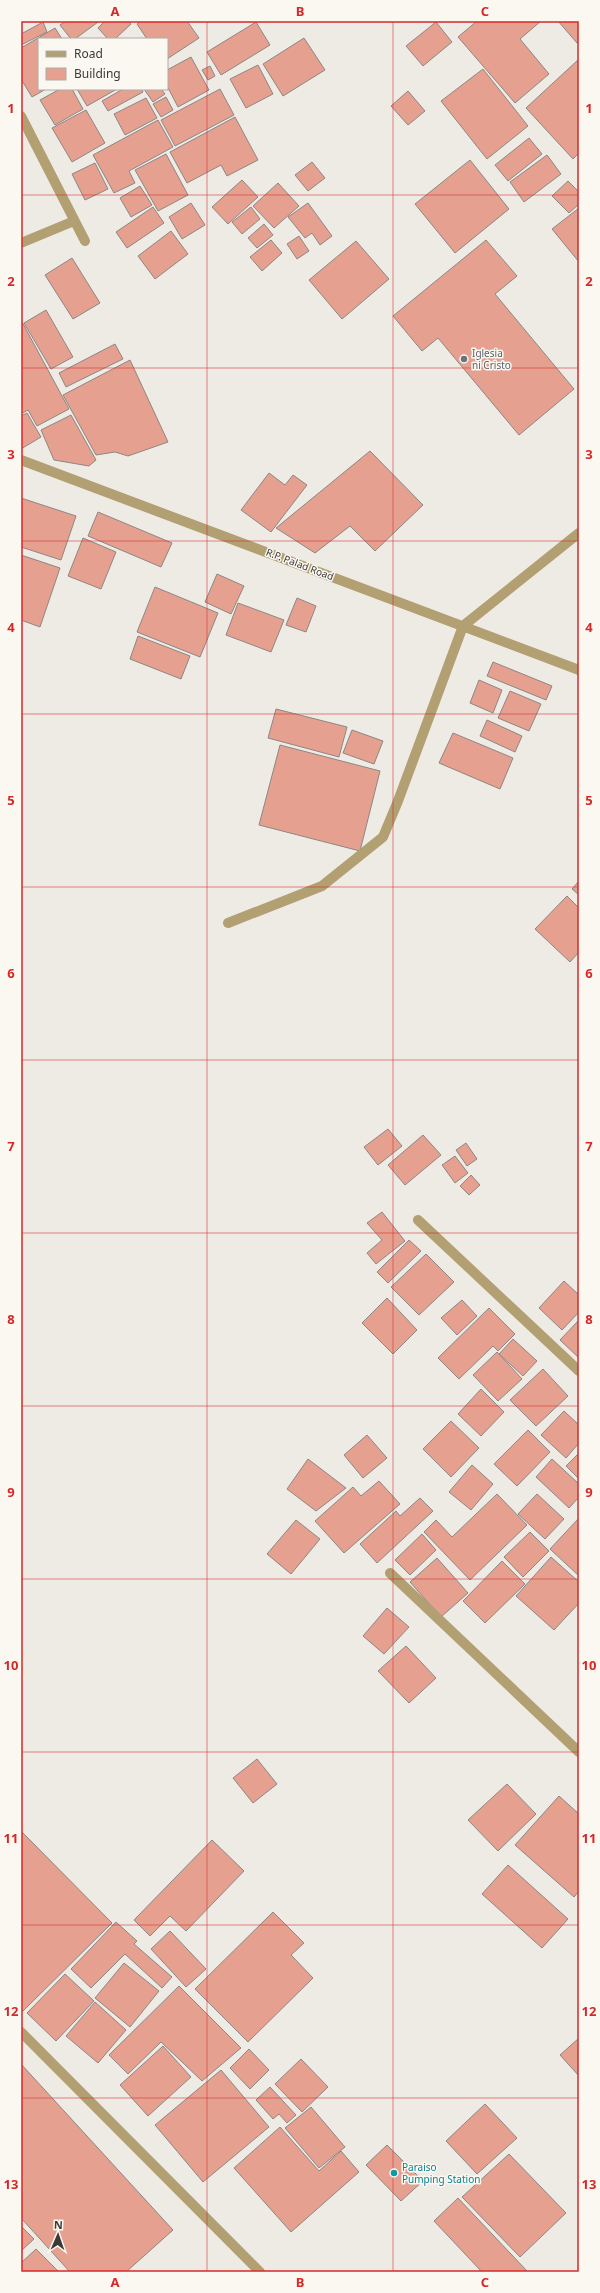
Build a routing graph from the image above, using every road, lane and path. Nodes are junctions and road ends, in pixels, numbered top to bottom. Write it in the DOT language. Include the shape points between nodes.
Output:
graph roads {
  1 [pos="21,116"];
  2 [pos="74,221"];
  3 [pos="85,241"];
  4 [pos="21,243"];
  5 [pos="21,460"];
  6 [pos="579,533"];
  7 [pos="463,626"];
  8 [pos="579,670"];
  9 [pos="228,923"];
  10 [pos="418,1220"];
  11 [pos="579,1371"];
  12 [pos="390,1573"];
  13 [pos="579,1752"];
  14 [pos="21,2032"];
  15 [pos="260,2272"];
  1 -- 2 [label="street"];
  2 -- 3 [label="street"];
  2 -- 4 [label="street"];
  5 -- 7 [label="street, R.P. Palad Road"];
  6 -- 7 [label="street"];
  7 -- 8 [label="street, R.P. Palad Road"];
  7 -- 9 [label="street" via="383,837 322,886"];
  10 -- 11 [label="street"];
  12 -- 13 [label="street"];
  14 -- 15 [label="street"];
}
